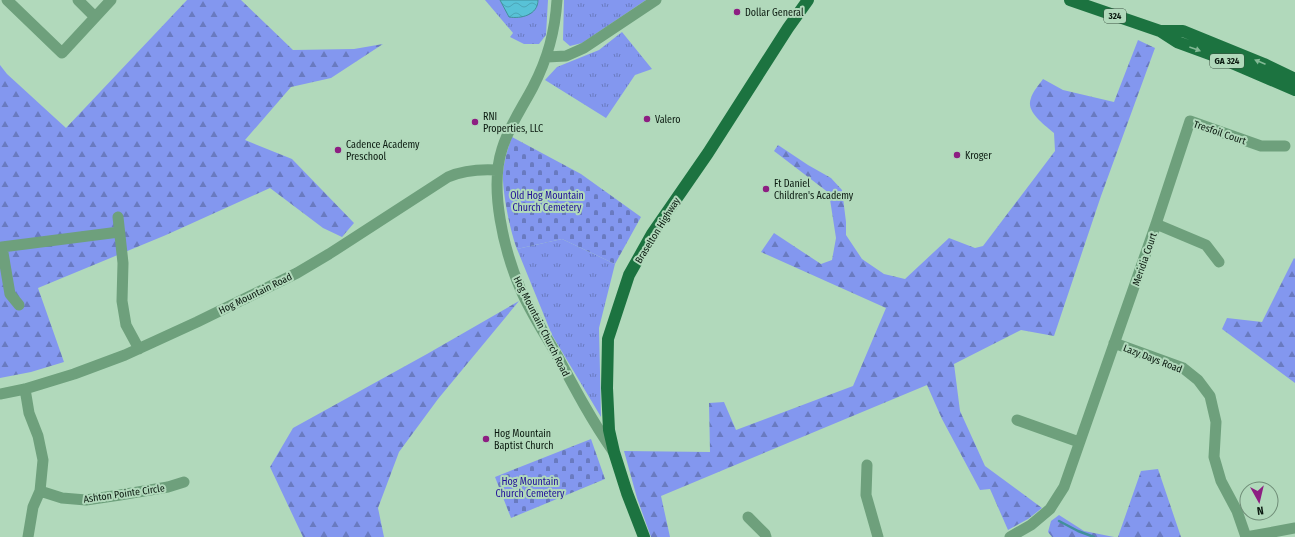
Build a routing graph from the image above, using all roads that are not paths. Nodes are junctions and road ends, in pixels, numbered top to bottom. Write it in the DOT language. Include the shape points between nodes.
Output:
graph roads {
  1 [pos="7,0"];
  2 [pos="78,0"];
  3 [pos="111,0"];
  4 [pos="557,0"];
  5 [pos="656,0"];
  6 [pos="808,0"];
  7 [pos="1070,0"];
  8 [pos="95,17"];
  9 [pos="1160,31"];
  10 [pos="547,57"];
  11 [pos="1295,79"];
  12 [pos="1295,90"];
  13 [pos="1285,146"];
  14 [pos="497,170"];
  15 [pos="118,218"];
  16 [pos="1156,224"];
  17 [pos="119,232"];
  18 [pos="1219,262"];
  19 [pos="19,305"];
  20 [pos="1114,343"];
  21 [pos="139,349"];
  22 [pos="25,389"];
  23 [pos="0,394"];
  24 [pos="1017,420"];
  25 [pos="1079,442"];
  26 [pos="614,452"];
  27 [pos="867,465"];
  28 [pos="184,482"];
  29 [pos="40,491"];
  30 [pos="748,517"];
  31 [pos="1295,528"];
  32 [pos="28,537"];
  33 [pos="644,537"];
  34 [pos="766,537"];
  35 [pos="878,537"];
  36 [pos="1010,537"];
  37 [pos="1246,537"];
  1 -- 8 [label="street" via="62,53"];
  2 -- 8 [label="street"];
  3 -- 8 [label="street"];
  4 -- 10 [label="street, Hog Mountain Church Road" via="552,44"];
  5 -- 10 [label="street" via="579,51 566,56"];
  6 -- 26 [label="main road, Braselton Highway" via="652,234 629,275 608,339 608,414"];
  7 -- 9 [label="main road, 324"];
  11 -- 9 [label="main road, GA 324, one-way" via="1183,31"];
  9 -- 12 [label="main road, GA 324, one-way" via="1178,42"];
  10 -- 14 [label="street, Hog Mountain Church Road" via="512,123"];
  13 -- 16 [label="street, Tresfoil Court" via="1261,146 1190,121"];
  14 -- 21 [label="street, Hog Mountain Road" via="476,169 448,178 297,273"];
  14 -- 26 [label="street, Hog Mountain Church Road" via="504,241 520,289 592,420"];
  15 -- 17 [label="street"];
  16 -- 18 [label="street, Meridia Court" via="1206,245"];
  16 -- 20 [label="street, Meridia Court"];
  17 -- 19 [label="street" via="2,247 10,294"];
  17 -- 21 [label="street" via="123,264 122,301 126,325"];
  20 -- 25 [label="street, Lazy Days Road"];
  20 -- 37 [label="street, Lazy Days Road" via="1183,368 1198,380 1210,396 1216,422 1214,457 1221,481 1237,510"];
  21 -- 22 [label="street, Hog Mountain Road" via="74,374"];
  22 -- 23 [label="street, Hog Mountain Road"];
  22 -- 29 [label="street" via="29,413 38,436 43,460"];
  24 -- 25 [label="street"];
  25 -- 36 [label="street, Lazy Days Road" via="1064,487 1050,509"];
  26 -- 33 [label="main road, Braselton Highway" via="626,493"];
  27 -- 35 [label="street" via="866,495"];
  28 -- 29 [label="street, Ashton Pointe Circle" via="168,487 86,500 62,498"];
  29 -- 32 [label="street" via="33,507"];
  30 -- 34 [label="street"];
  31 -- 37 [label="street"];
}
